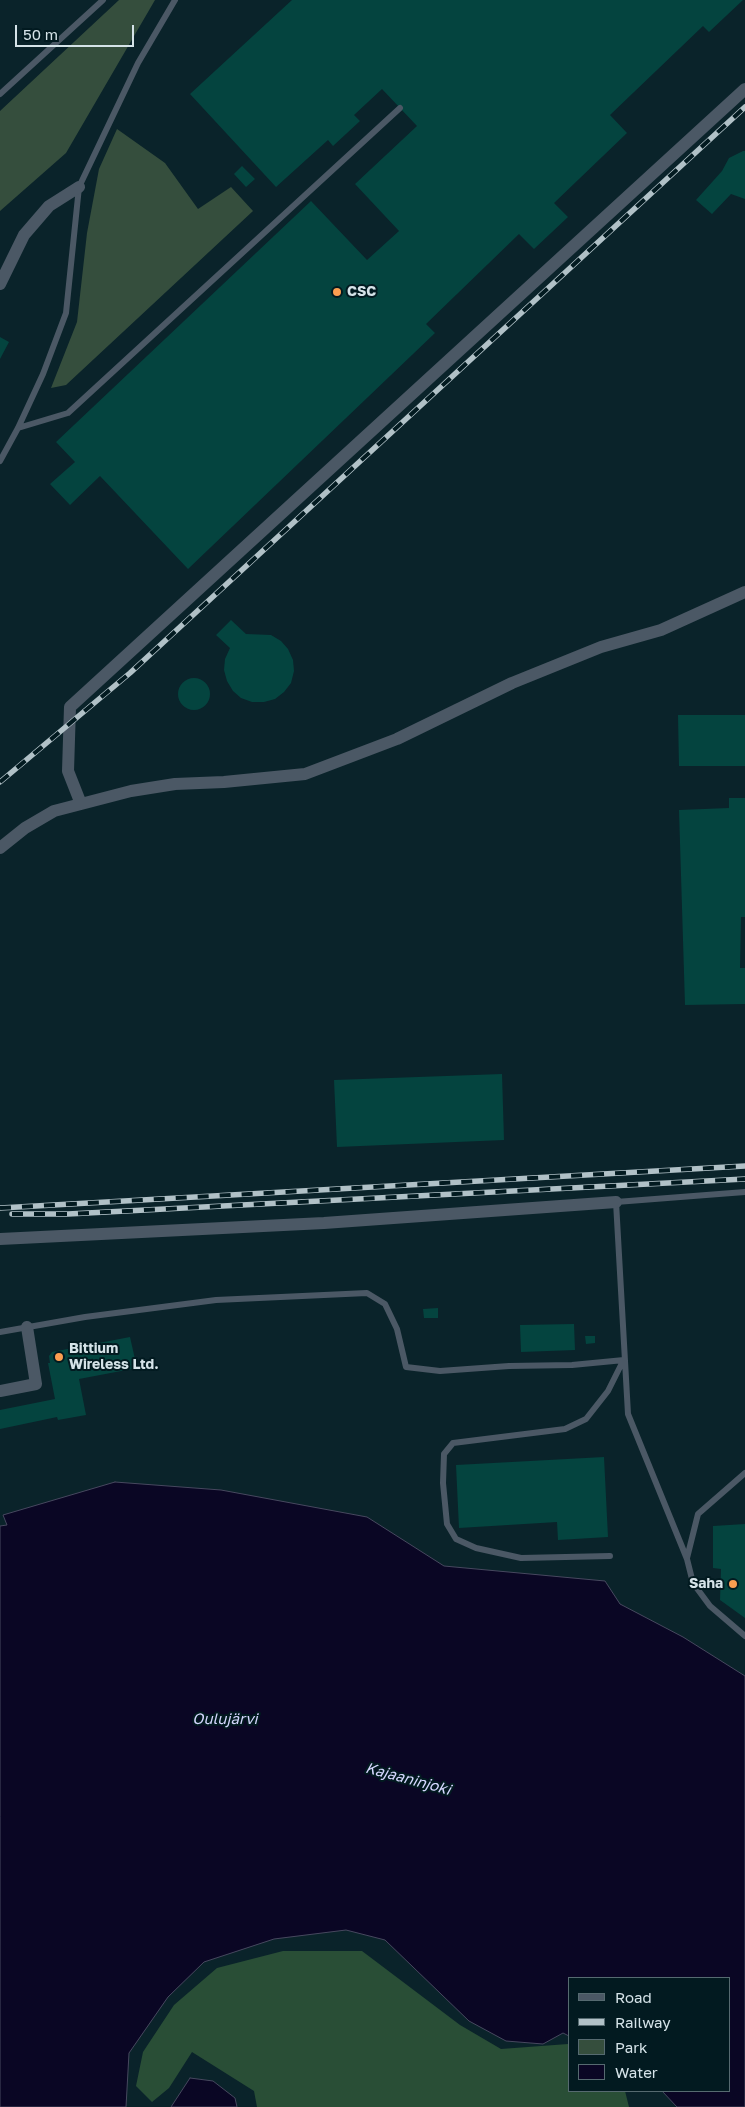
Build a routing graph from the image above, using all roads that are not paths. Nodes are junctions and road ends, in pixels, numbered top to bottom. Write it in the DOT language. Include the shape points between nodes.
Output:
graph roads {
  1 [pos="103,0"];
  2 [pos="176,0"];
  3 [pos="745,89"];
  4 [pos="0,94"];
  5 [pos="400,108"];
  6 [pos="79,187"];
  7 [pos="0,284"];
  8 [pos="18,428"];
  9 [pos="0,461"];
  10 [pos="745,592"];
  11 [pos="81,804"];
  12 [pos="0,848"];
  13 [pos="745,1192"];
  14 [pos="616,1202"];
  15 [pos="0,1240"];
  16 [pos="27,1327"];
  17 [pos="0,1332"];
  18 [pos="624,1360"];
  19 [pos="0,1391"];
  20 [pos="745,1473"];
  21 [pos="610,1556"];
  22 [pos="687,1559"];
  23 [pos="745,1636"];
  1 -- 4 [label="lane"];
  2 -- 6 [label="lane" via="138,62"];
  3 -- 11 [label="street" via="70,707 68,771"];
  5 -- 8 [label="lane" via="68,413"];
  6 -- 7 [label="street" via="49,206 24,235"];
  6 -- 8 [label="lane" via="66,313"];
  8 -- 9 [label="lane"];
  10 -- 11 [label="street" via="661,630 601,647 512,683 397,739 306,774 166,786"];
  11 -- 12 [label="street" via="54,811"];
  13 -- 14 [label="lane"];
  14 -- 15 [label="street" via="324,1223"];
  14 -- 18 [label="lane"];
  16 -- 17 [label="lane"];
  16 -- 18 [label="lane" via="216,1300 367,1293 385,1304 397,1329 406,1367 440,1371"];
  16 -- 19 [label="street" via="36,1384"];
  18 -- 21 [label="lane" via="608,1391 586,1419 565,1429 453,1443 444,1454 447,1524 456,1539 476,1548 520,1558"];
  18 -- 22 [label="lane" via="628,1414"];
  20 -- 22 [label="lane" via="698,1514"];
  22 -- 23 [label="lane" via="693,1583 710,1606"];
}
